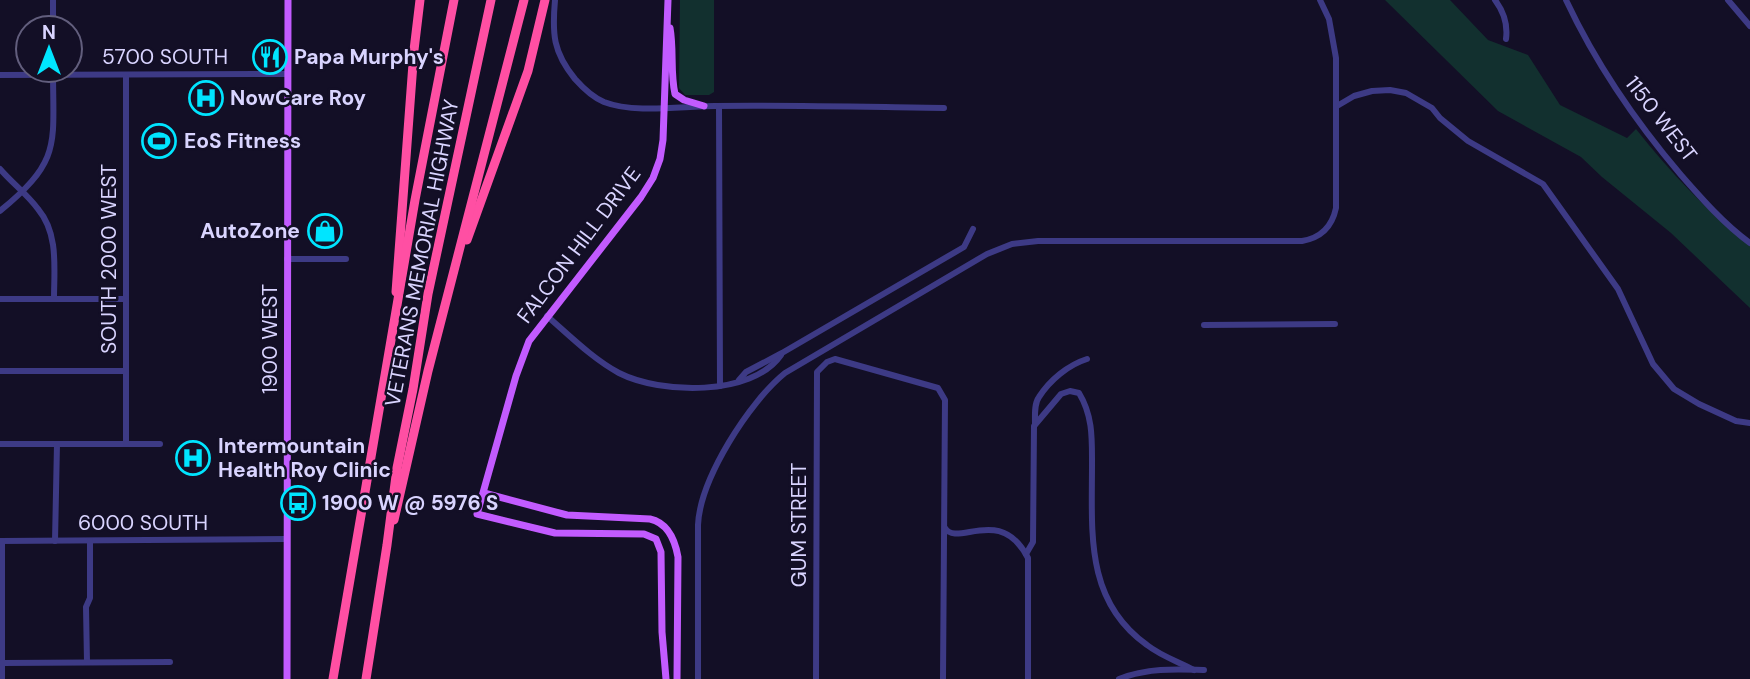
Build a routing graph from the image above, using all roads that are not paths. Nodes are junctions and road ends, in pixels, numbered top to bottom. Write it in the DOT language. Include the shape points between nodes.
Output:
graph roads {
  1 [pos="288,0"];
  2 [pos="420,0"];
  3 [pos="454,0"];
  4 [pos="491,0"];
  5 [pos="524,0"];
  6 [pos="545,0"];
  7 [pos="555,0"];
  8 [pos="668,0"];
  9 [pos="1320,0"];
  10 [pos="1495,0"];
  11 [pos="1566,0"];
  12 [pos="1728,0"];
  13 [pos="667,16"];
  14 [pos="1750,26"];
  15 [pos="1506,39"];
  16 [pos="84,73"];
  17 [pos="287,74"];
  18 [pos="127,75"];
  19 [pos="53,84"];
  20 [pos="704,106"];
  21 [pos="719,106"];
  22 [pos="1337,106"];
  23 [pos="665,108"];
  24 [pos="944,108"];
  25 [pos="0,169"];
  26 [pos="22,192"];
  27 [pos="0,211"];
  28 [pos="973,229"];
  29 [pos="1750,243"];
  30 [pos="287,259"];
  31 [pos="346,259"];
  32 [pos="454,271"];
  33 [pos="0,299"];
  34 [pos="54,299"];
  35 [pos="126,299"];
  36 [pos="547,316"];
  37 [pos="1335,324"];
  38 [pos="1204,325"];
  39 [pos="394,326"];
  40 [pos="1087,359"];
  41 [pos="0,371"];
  42 [pos="126,372"];
  43 [pos="720,386"];
  44 [pos="1750,423"];
  45 [pos="1034,426"];
  46 [pos="0,444"];
  47 [pos="57,444"];
  48 [pos="126,444"];
  49 [pos="160,444"];
  50 [pos="484,493"];
  51 [pos="944,526"];
  52 [pos="287,539"];
  53 [pos="1,541"];
  54 [pos="55,541"];
  55 [pos="90,541"];
  56 [pos="387,545"];
  57 [pos="1026,554"];
  58 [pos="87,662"];
  59 [pos="170,662"];
  60 [pos="2,663"];
  61 [pos="1195,670"];
  62 [pos="1204,670"];
  63 [pos="2,679"];
  64 [pos="287,679"];
  65 [pos="333,679"];
  66 [pos="366,679"];
  67 [pos="666,679"];
  68 [pos="677,679"];
  69 [pos="698,679"];
  70 [pos="816,679"];
  71 [pos="943,679"];
  72 [pos="1028,679"];
  73 [pos="1119,679"];
  1 -- 17 [label="main road, 1900 WEST"];
  2 -- 39 [label="highway"];
  3 -- 39 [label="highway, VETERANS MEMORIAL HIGHWAY"];
  4 -- 56 [label="highway, VETERANS MEMORIAL HIGHWAY" via="428,294"];
  5 -- 32 [label="highway"];
  6 -- 32 [label="highway" via="528,71"];
  7 -- 23 [label="street" via="557,51 585,90 616,105"];
  8 -- 13 [label="main road"];
  9 -- 22 [label="street" via="1335,48"];
  10 -- 15 [label="street" via="1505,17"];
  11 -- 29 [label="street, 1150 WEST" via="1613,86 1653,142 1706,203"];
  12 -- 14 [label="street"];
  13 -- 20 [label="main road" via="675,94"];
  13 -- 23 [label="main road, FALCON HILL DRIVE"];
  16 -- 18 [label="street, 5700 SOUTH"];
  17 -- 18 [label="street, 5700 SOUTH"];
  17 -- 30 [label="main road, 1900 WEST"];
  18 -- 35 [label="street, SOUTH 2000 WEST"];
  19 -- 26 [label="street" via="51,151 36,179"];
  20 -- 21 [label="street"];
  20 -- 23 [label="street"];
  21 -- 24 [label="street"];
  21 -- 43 [label="street"];
  22 -- 44 [label="street" via="1372,91 1406,93 1432,108 1468,141 1543,184 1618,289 1653,364 1674,389 1724,416"];
  22 -- 69 [label="street" via="1336,203 1328,228 1315,237 1302,241 1038,241 1005,246 785,373 762,393 744,417 700,504"];
  23 -- 36 [label="main road, FALCON HILL DRIVE" via="660,159 653,178"];
  25 -- 26 [label="street"];
  26 -- 27 [label="street"];
  26 -- 34 [label="street" via="50,229"];
  28 -- 43 [label="street" via="964,247 782,353 770,366 747,379"];
  30 -- 31 [label="street"];
  30 -- 52 [label="main road, 1900 WEST"];
  32 -- 56 [label="highway"];
  33 -- 34 [label="street"];
  34 -- 35 [label="street"];
  35 -- 42 [label="street, SOUTH 2000 WEST"];
  36 -- 43 [label="street" via="604,364 634,379 660,386"];
  36 -- 50 [label="main road, FALCON HILL DRIVE" via="529,341 516,376"];
  37 -- 38 [label="street"];
  39 -- 65 [label="highway, VETERANS MEMORIAL HIGHWAY"];
  40 -- 45 [label="street" via="1072,364 1039,397"];
  41 -- 42 [label="street"];
  42 -- 48 [label="street, SOUTH 2000 WEST"];
  45 -- 57 [label="street" via="1033,542"];
  45 -- 61 [label="street" via="1061,394 1079,393 1092,427 1091,537 1106,598 1117,617 1148,646"];
  46 -- 47 [label="street"];
  47 -- 48 [label="street"];
  47 -- 54 [label="street"];
  48 -- 49 [label="street"];
  50 -- 67 [label="main road, FALCON HILL DRIVE" via="476,518 555,533 644,534 656,539 661,552"];
  50 -- 68 [label="main road" via="567,515 650,519 663,524 678,557"];
  51 -- 57 [label="street" via="953,535 985,528 1002,532"];
  51 -- 70 [label="street, GUM STREET" via="945,400 938,388 835,359 827,362 817,372"];
  51 -- 71 [label="street"];
  52 -- 55 [label="street, 6000 SOUTH"];
  52 -- 64 [label="main road, 1900 WEST"];
  53 -- 54 [label="street, 6000 SOUTH"];
  53 -- 60 [label="street"];
  54 -- 55 [label="street, 6000 SOUTH"];
  55 -- 58 [label="street"];
  56 -- 66 [label="highway, VETERANS MEMORIAL HIGHWAY"];
  57 -- 72 [label="street"];
  58 -- 59 [label="street"];
  58 -- 60 [label="street"];
  60 -- 63 [label="street"];
  61 -- 62 [label="street"];
  61 -- 73 [label="street" via="1138,672"];
}
